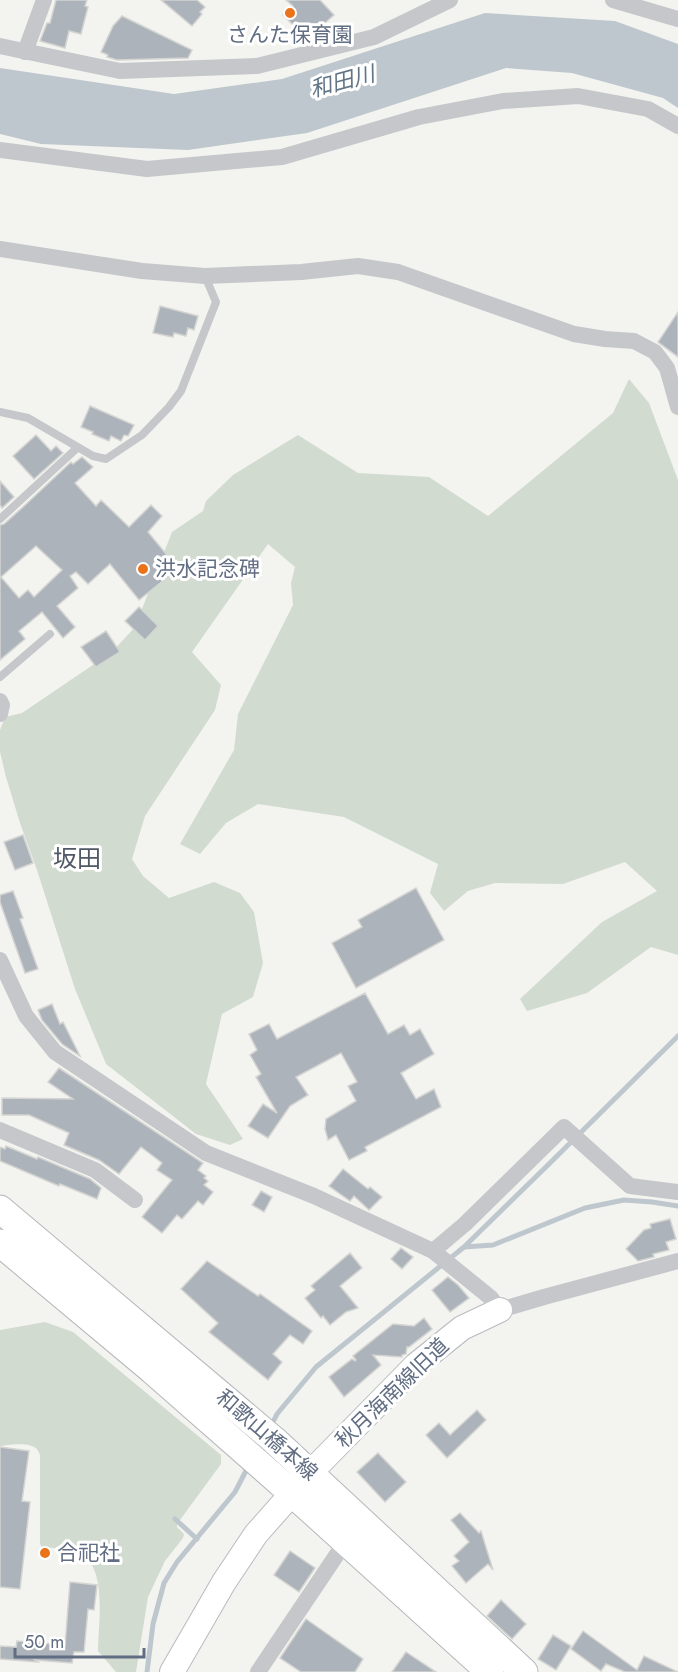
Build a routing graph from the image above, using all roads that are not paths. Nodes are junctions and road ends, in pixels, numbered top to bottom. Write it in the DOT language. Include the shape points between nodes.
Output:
graph roads {
  1 [pos="44,0"];
  2 [pos="450,0"];
  3 [pos="613,0"];
  4 [pos="678,19"];
  5 [pos="0,46"];
  6 [pos="25,52"];
  7 [pos="678,126"];
  8 [pos="0,150"];
  9 [pos="0,249"];
  10 [pos="205,276"];
  11 [pos="678,407"];
  12 [pos="0,412"];
  13 [pos="77,448"];
  14 [pos="0,519"];
  15 [pos="50,634"];
  16 [pos="0,677"];
  17 [pos="0,700"];
  18 [pos="0,714"];
  19 [pos="0,963"];
  20 [pos="0,1130"];
  21 [pos="678,1192"];
  22 [pos="135,1200"];
  23 [pos="0,1209"];
  24 [pos="0,1243"];
  25 [pos="436,1253"];
  26 [pos="678,1261"];
  27 [pos="500,1311"];
  28 [pos="310,1473"];
  29 [pos="292,1493"];
  30 [pos="346,1541"];
  31 [pos="172,1672"];
  32 [pos="258,1672"];
  33 [pos="490,1672"];
  34 [pos="524,1672"];
  1 -- 6 [label="street"];
  2 -- 6 [label="street" via="374,37 257,66 120,71"];
  3 -- 4 [label="street"];
  5 -- 6 [label="street"];
  7 -- 8 [label="street" via="648,109 578,96 504,101 419,117 282,157 147,169"];
  9 -- 10 [label="street" via="142,271"];
  10 -- 11 [label="street" via="358,266 398,272 574,334 634,341 655,352 667,368"];
  10 -- 13 [label="lane" via="216,302 181,391 142,435 106,459"];
  12 -- 13 [label="lane" via="28,418"];
  13 -- 14 [label="lane"];
  15 -- 16 [label="lane"];
  17 -- 18 [label="street"];
  19 -- 25 [label="street" via="27,1016 55,1052 206,1153 315,1196"];
  20 -- 22 [label="street" via="94,1170"];
  21 -- 25 [label="street" via="630,1186 564,1127"];
  23 -- 28 [label="main road, 和歌山橋本線"];
  24 -- 29 [label="main road, 和歌山橋本線"];
  25 -- 27 [label="street" via="491,1298"];
  26 -- 27 [label="street, 秋月海南線旧道"];
  27 -- 28 [label="street, 秋月海南線旧道" via="462,1328 416,1365"];
  28 -- 29 [label="street, 秋月海南線旧道"];
  28 -- 34 [label="main road, 和歌山橋本線"];
  29 -- 30 [label="main road, 和歌山橋本線"];
  29 -- 31 [label="street, 秋月海南線旧道" via="256,1534"];
  30 -- 32 [label="street"];
  30 -- 33 [label="main road, 和歌山橋本線"];
}
